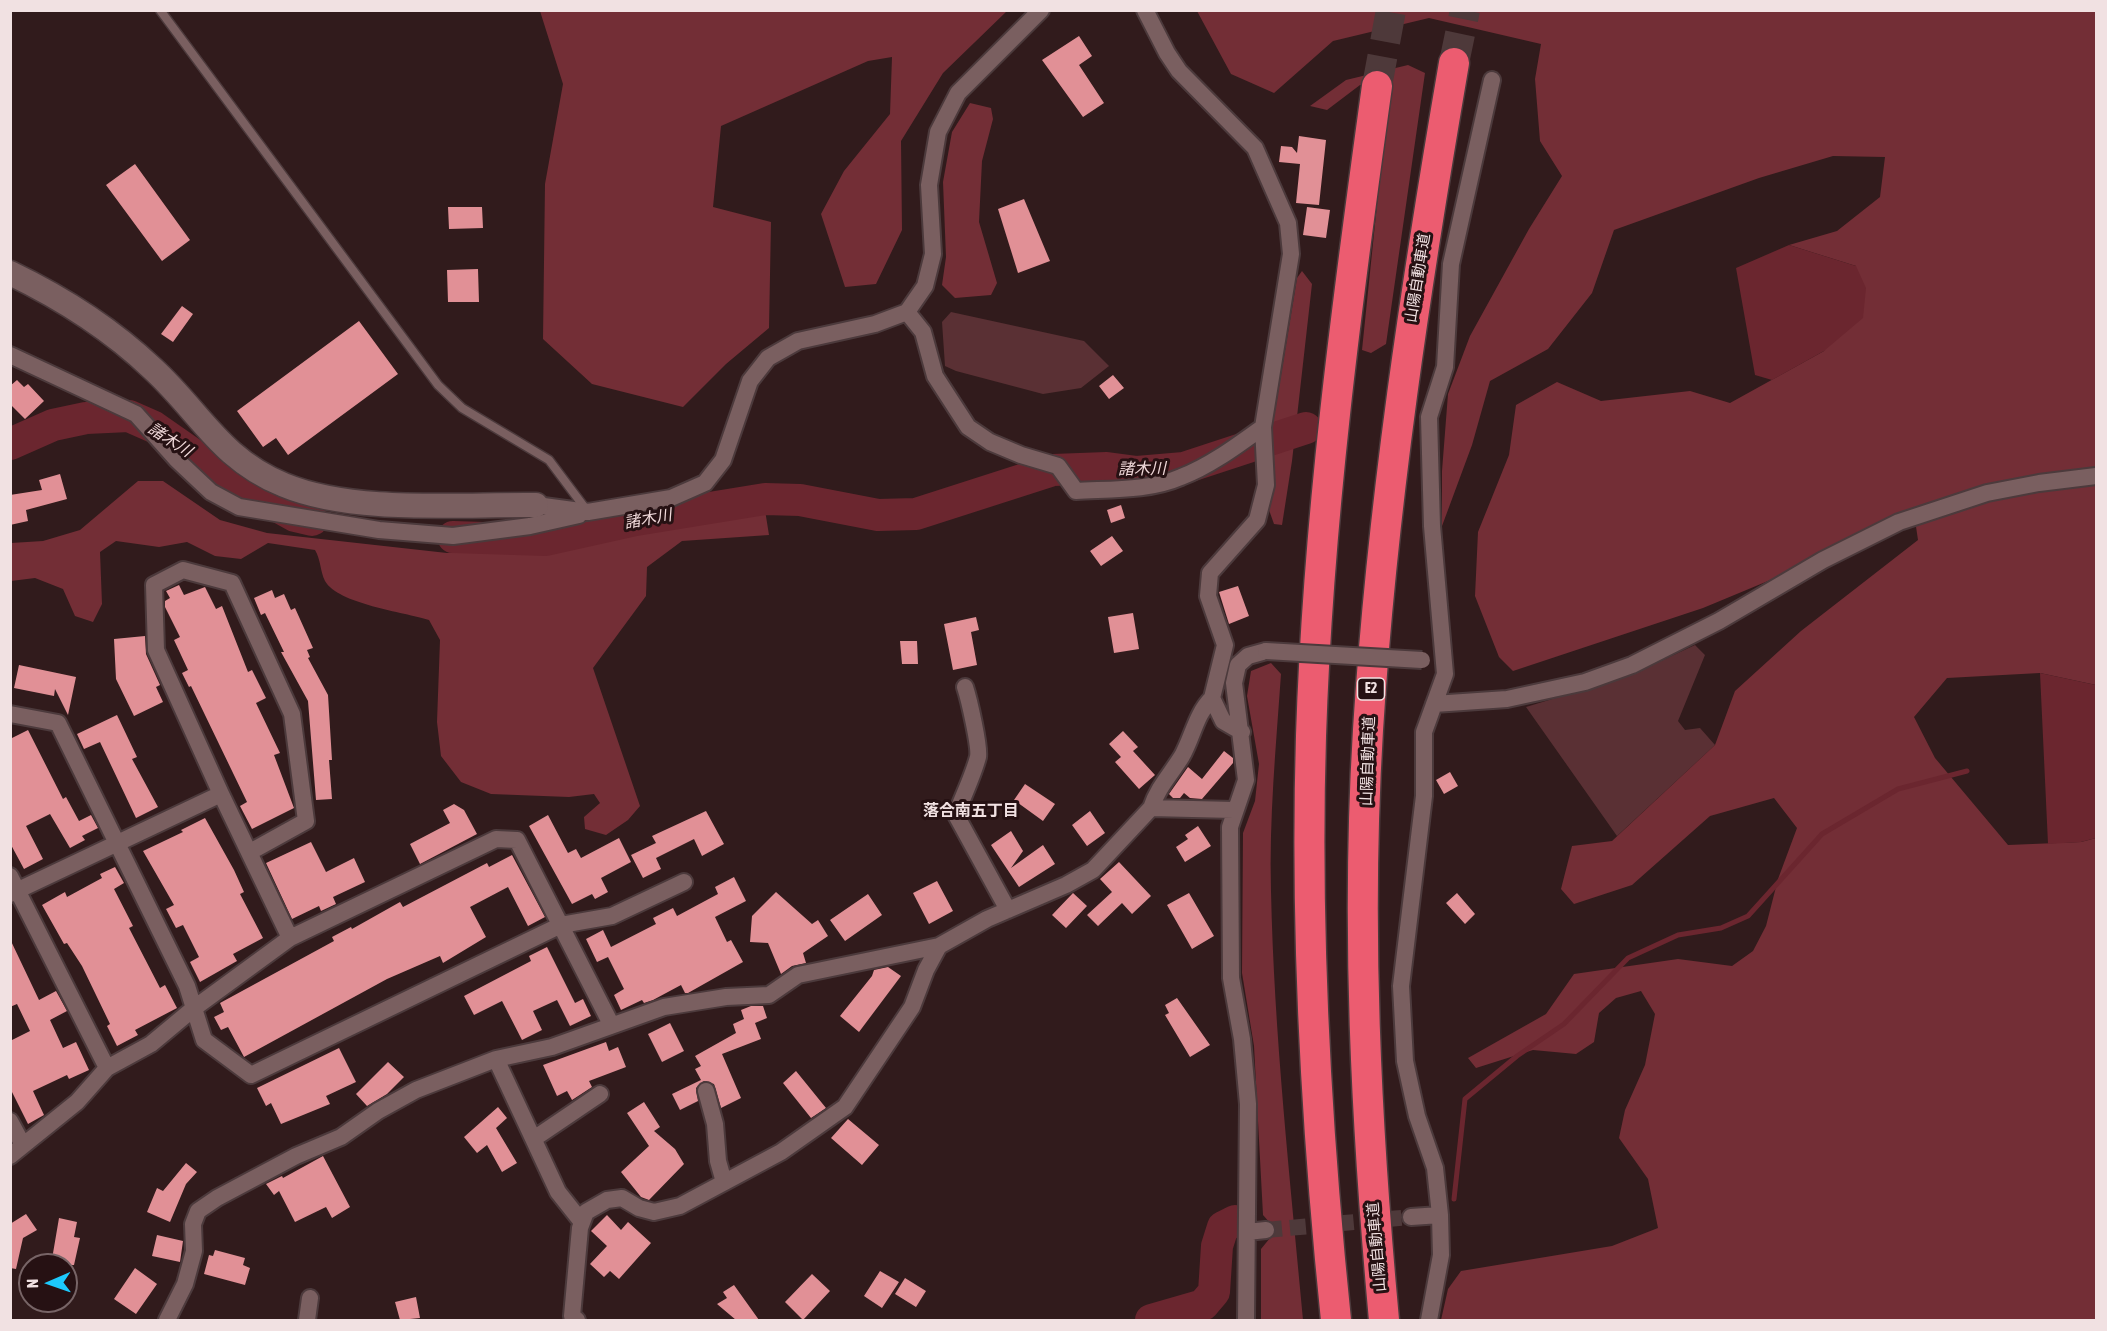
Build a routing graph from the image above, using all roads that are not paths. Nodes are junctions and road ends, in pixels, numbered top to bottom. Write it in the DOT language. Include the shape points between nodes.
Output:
graph roads {
  1 [pos="160,10"];
  2 [pos="1041,10"];
  3 [pos="1144,10"];
  4 [pos="1454,63"];
  5 [pos="1492,80"];
  6 [pos="1377,86"];
  7 [pos="10,273"];
  8 [pos="907,312"];
  9 [pos="10,355"];
  10 [pos="1263,427"];
  11 [pos="2097,476"];
  12 [pos="536,505"];
  13 [pos="588,512"];
  14 [pos="1445,674"];
  15 [pos="965,687"];
  16 [pos="1212,698"];
  17 [pos="1434,704"];
  18 [pos="10,714"];
  19 [pos="1242,732"];
  20 [pos="221,794"];
  21 [pos="1151,808"];
  22 [pos="1234,810"];
  23 [pos="117,843"];
  24 [pos="250,852"];
  25 [pos="684,882"];
  26 [pos="13,887"];
  27 [pos="1008,910"];
  28 [pos="561,925"];
  29 [pos="290,938"];
  30 [pos="939,946"];
  31 [pos="193,1009"];
  32 [pos="611,1024"];
  33 [pos="496,1059"];
  34 [pos="107,1068"];
  35 [pos="706,1091"];
  36 [pos="600,1094"];
  37 [pos="10,1121"];
  38 [pos="535,1138"];
  39 [pos="17,1150"];
  40 [pos="724,1182"];
  41 [pos="1440,1215"];
  42 [pos="1411,1217"];
  43 [pos="581,1221"];
  44 [pos="1266,1230"];
  45 [pos="1247,1232"];
  46 [pos="310,1298"];
  47 [pos="569,1319"];
  48 [pos="167,1320"];
  49 [pos="307,1320"];
  50 [pos="1246,1320"];
  51 [pos="1336,1320"];
  52 [pos="1384,1320"];
  53 [pos="1429,1320"];
  1 -- 13 [label="lane" via="438,385 462,408 549,460"];
  2 -- 8 [label="street" via="958,93 938,132 929,185 933,254 925,286"];
  3 -- 10 [label="street" via="1179,71 1255,148 1288,223 1291,254"];
  4 -- 52 [label="highway, 山陽自動車道 / E2" via="1415,296 1397,435 1368,732 1365,1055"];
  5 -- 14 [label="street" via="1451,264 1445,367 1429,417 1432,526"];
  6 -- 51 [label="highway" via="1332,434 1311,737 1314,1049"];
  7 -- 12 [label="street" via="105,328 154,370 216,441 245,465 284,485 326,498 385,504"];
  8 -- 10 [label="street" via="923,332 935,376 968,427 990,442 1058,466 1076,491 1140,487 1180,478"];
  8 -- 13 [label="street" via="875,324 798,341 768,358 750,381 723,460 705,483 671,498"];
  9 -- 13 [label="street" via="136,414 211,492 239,507 379,530 453,536 530,526"];
  10 -- 16 [label="street" via="1266,485 1257,520 1210,573 1208,596 1225,645"];
  11 -- 17 [label="street" via="1987,493 1899,522 1822,560 1719,621 1632,665 1585,682 1507,699"];
  12 -- 13 [label="street"];
  14 -- 17 [label="street"];
  14 -- 19 [label="street, bridge" via="1422,660 1266,651 1248,656 1238,665 1234,683"];
  15 -- 27 [label="street" via="972,727 979,742 978,756 956,814"];
  16 -- 19 [label="street" via="1223,721"];
  16 -- 21 [label="street" via="1202,708 1182,756 1158,789"];
  17 -- 41 [label="street" via="1424,732 1424,796 1401,986 1405,1062 1417,1116 1435,1168"];
  18 -- 23 [label="street" via="58,723"];
  19 -- 22 [label="street" via="1246,780"];
  20 -- 23 [label="street"];
  20 -- 24 [label="street"];
  20 -- 24 [label="street" via="156,650 154,585 183,570 232,583 292,714 306,820"];
  21 -- 22 [label="street"];
  21 -- 27 [label="street" via="1093,870"];
  22 -- 45 [label="street" via="1230,827 1231,978 1248,1104"];
  23 -- 26 [label="street"];
  23 -- 31 [label="street" via="187,986"];
  24 -- 29 [label="street"];
  25 -- 28 [label="street" via="612,916"];
  26 -- 34 [label="street"];
  27 -- 30 [label="street"];
  28 -- 29 [label="street" via="517,840 496,838"];
  28 -- 31 [label="street" via="251,1075 204,1040"];
  28 -- 32 [label="street"];
  29 -- 31 [label="street"];
  30 -- 32 [label="street" via="798,975 769,995 664,1007"];
  30 -- 40 [label="street" via="912,1007 845,1107 781,1152"];
  31 -- 34 [label="street" via="151,1044"];
  32 -- 33 [label="street" via="552,1047"];
  33 -- 38 [label="street"];
  33 -- 48 [label="street" via="416,1090 340,1137 296,1156 198,1211 193,1224 194,1251 185,1284"];
  34 -- 39 [label="street" via="77,1102"];
  35 -- 40 [label="street"];
  36 -- 38 [label="street"];
  37 -- 39 [label="street"];
  38 -- 43 [label="street" via="558,1192"];
  40 -- 43 [label="street" via="680,1206 654,1212 622,1198 607,1200 586,1212"];
  41 -- 42 [label="street"];
  41 -- 53 [label="street" via="1441,1255"];
  43 -- 47 [label="street"];
  44 -- 45 [label="street"];
  45 -- 50 [label="street"];
  46 -- 49 [label="street"];
}
